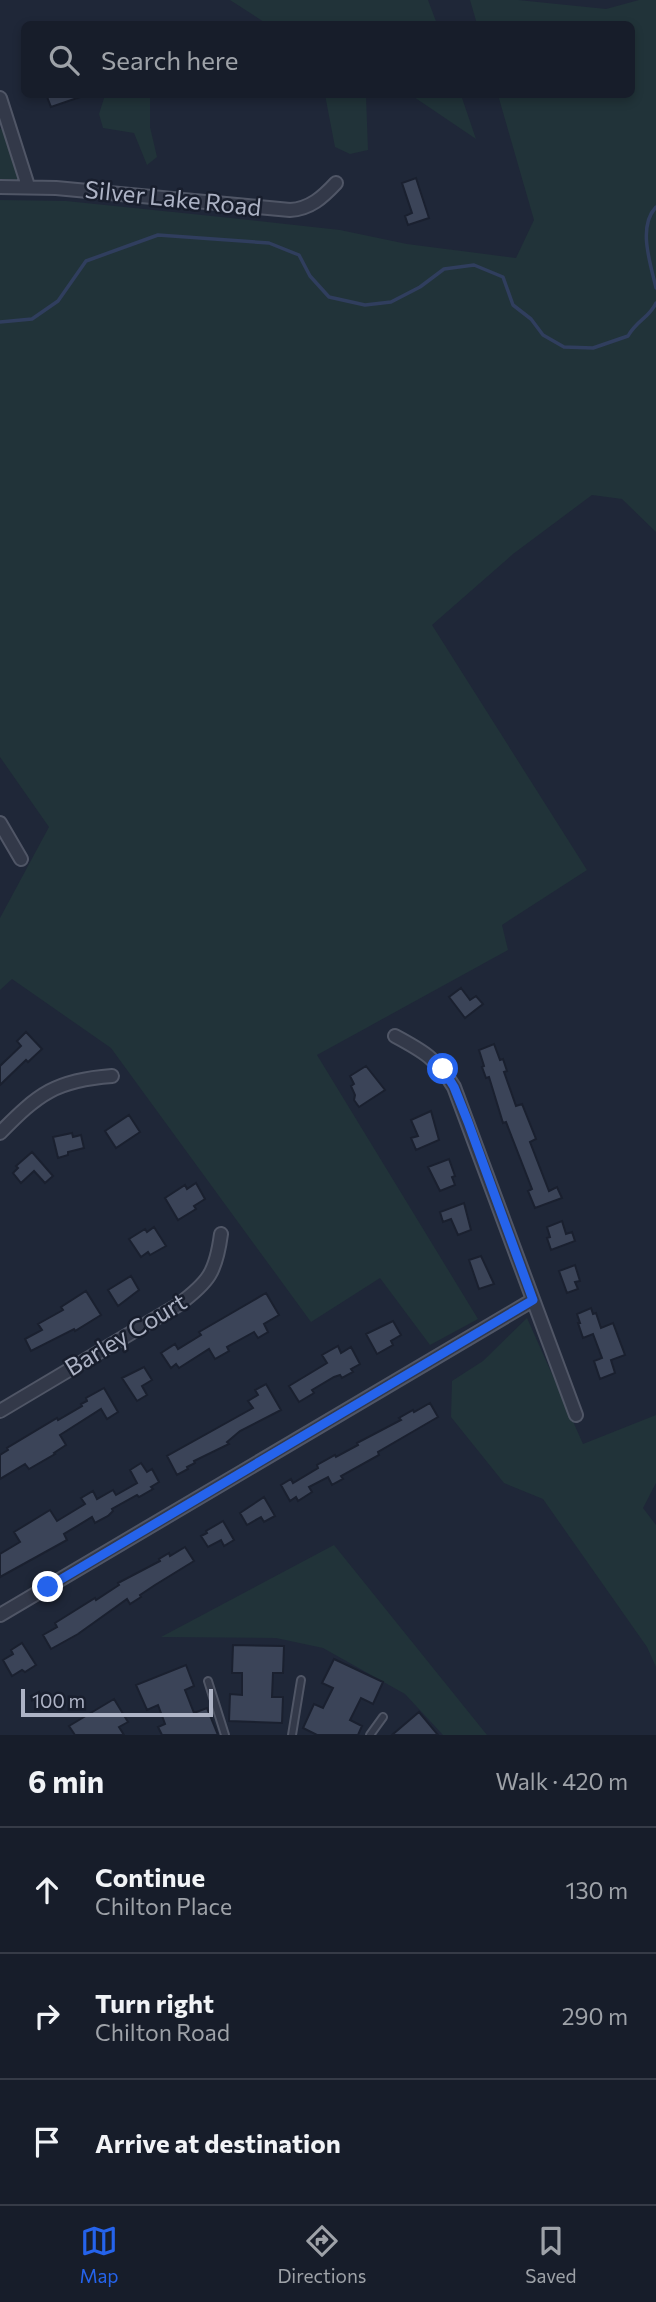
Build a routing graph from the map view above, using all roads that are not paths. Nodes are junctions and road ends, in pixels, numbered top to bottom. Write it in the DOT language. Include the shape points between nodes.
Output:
graph roads {
  1 [pos="0,98"];
  2 [pos="337,183"];
  3 [pos="0,187"];
  4 [pos="28,187"];
  5 [pos="0,823"];
  6 [pos="20,859"];
  7 [pos="395,1037"];
  8 [pos="112,1076"];
  9 [pos="0,1133"];
  10 [pos="220,1234"];
  11 [pos="533,1300"];
  12 [pos="0,1411"];
  13 [pos="576,1415"];
  14 [pos="0,1615"];
  15 [pos="301,1680"];
  16 [pos="208,1681"];
  17 [pos="383,1717"];
  18 [pos="225,1735"];
  19 [pos="292,1735"];
  20 [pos="370,1735"];
  1 -- 4 [label="street"];
  2 -- 4 [label="street, Silver Lake Road" via="318,201 290,210"];
  3 -- 4 [label="street, Silver Lake Road"];
  5 -- 6 [label="street"];
  7 -- 11 [label="street" via="438,1062 454,1087"];
  8 -- 9 [label="street" via="74,1080 49,1091"];
  10 -- 12 [label="street, Barley Court" via="213,1272 197,1292"];
  11 -- 13 [label="street"];
  11 -- 14 [label="street"];
  15 -- 19 [label="lane"];
  16 -- 18 [label="lane"];
  17 -- 20 [label="lane"];
}
